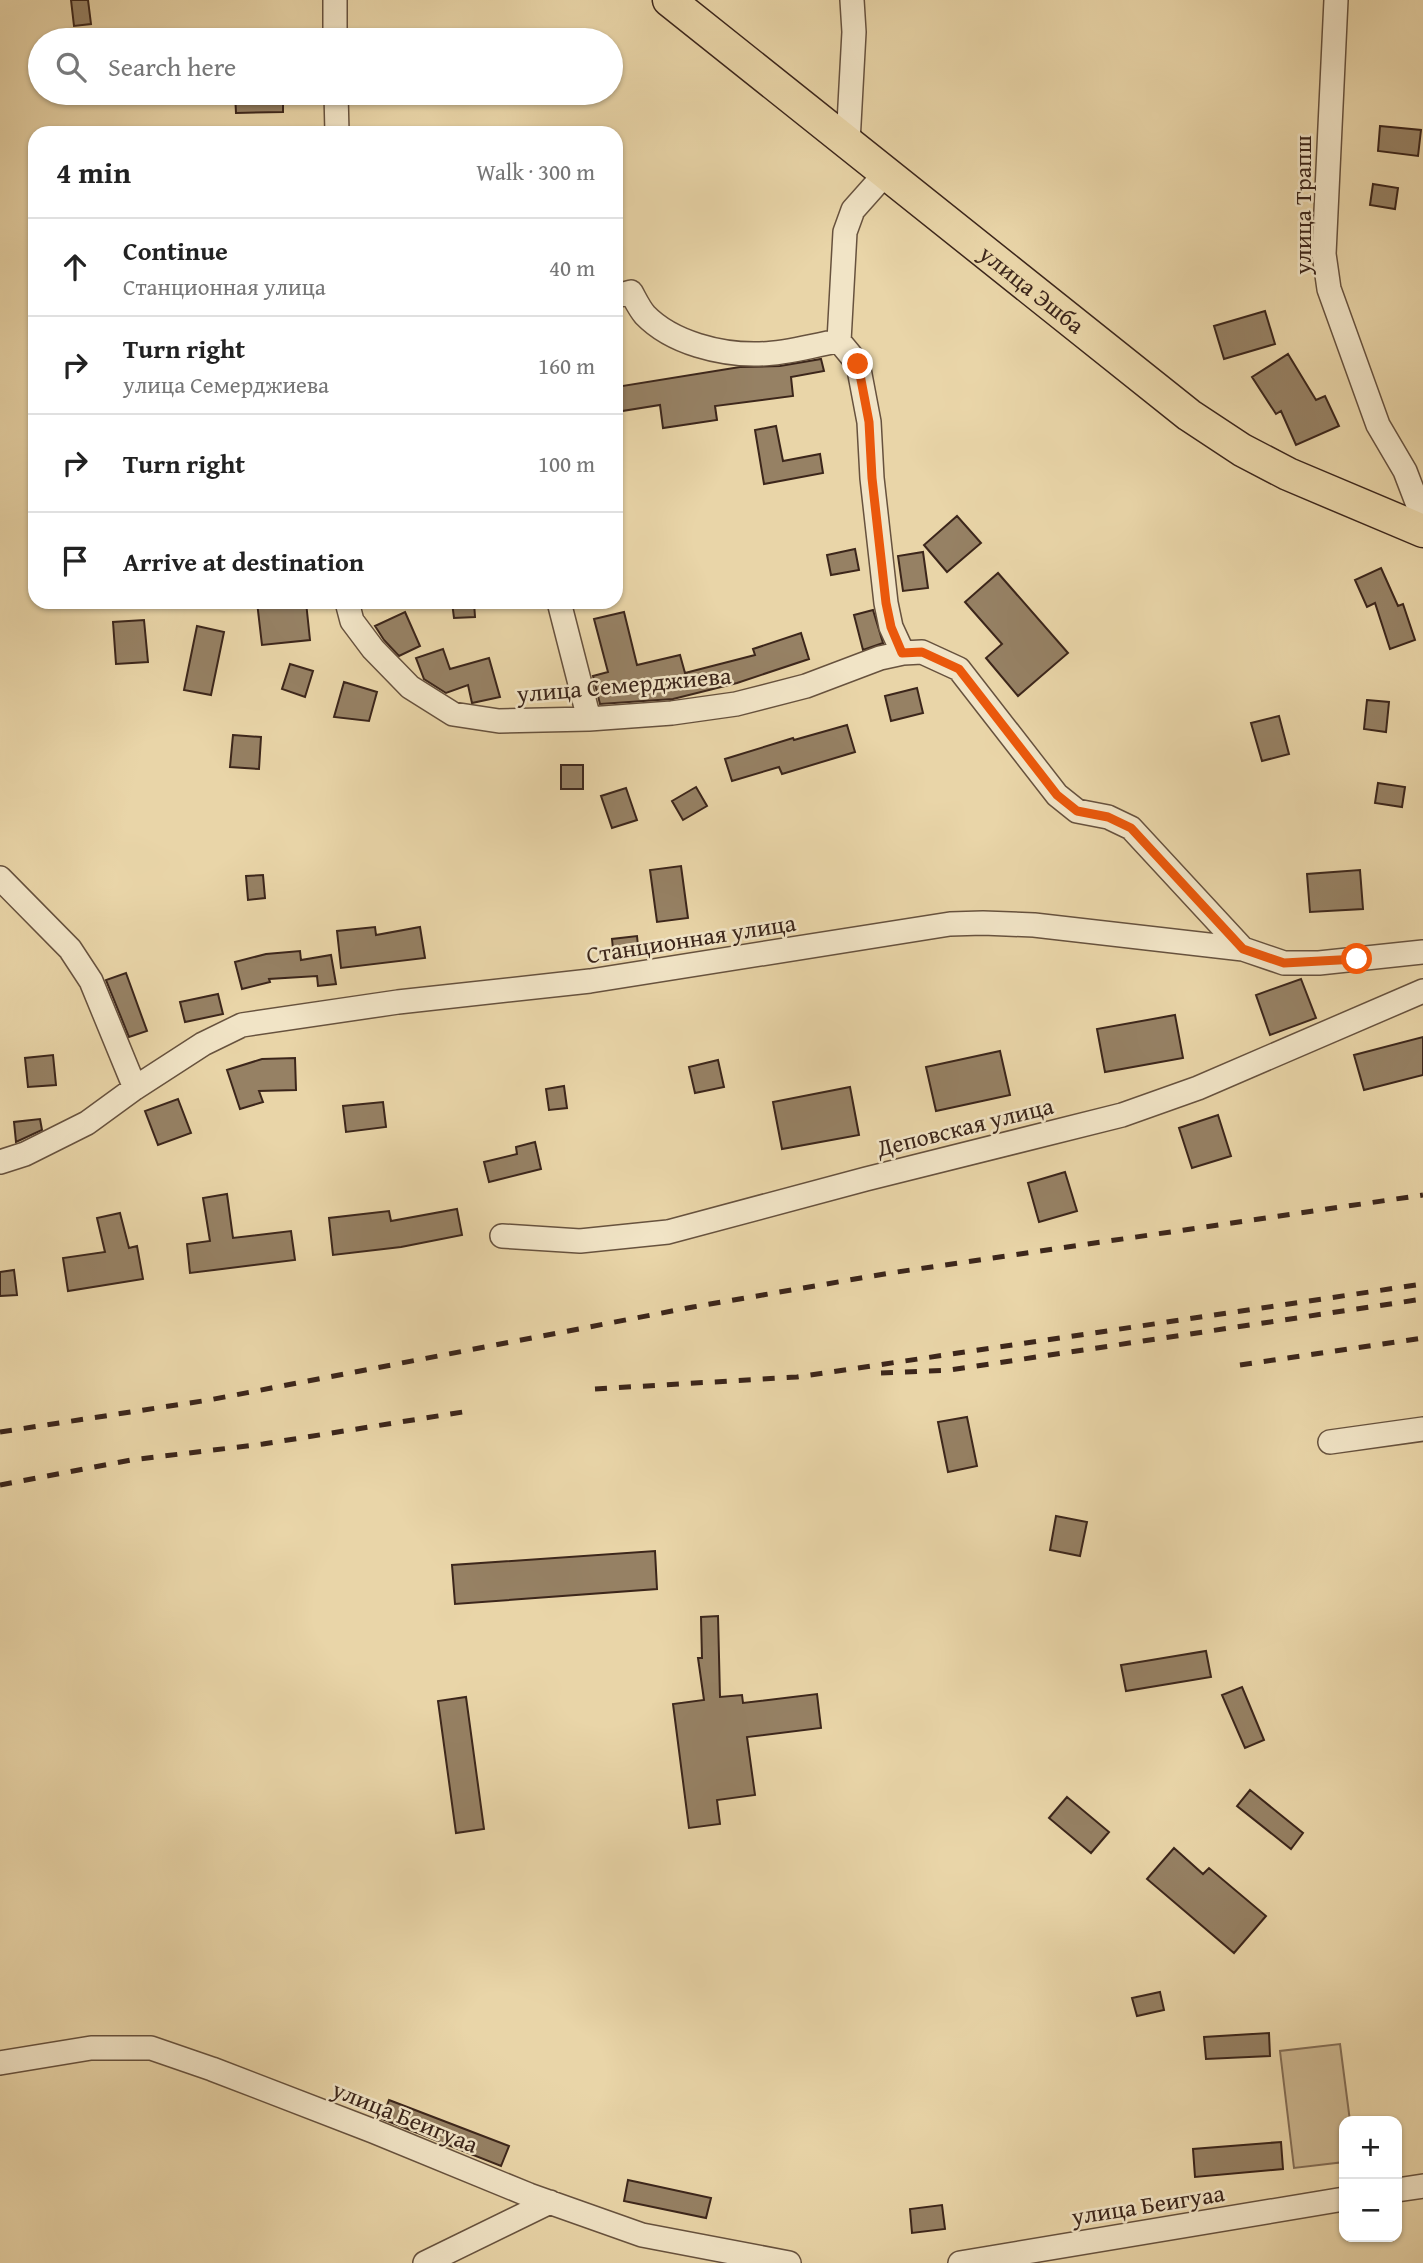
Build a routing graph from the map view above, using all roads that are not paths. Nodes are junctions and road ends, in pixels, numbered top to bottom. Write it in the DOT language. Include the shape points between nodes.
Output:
graph roads {
  1 [pos="335,0"];
  2 [pos="670,0"];
  3 [pos="852,0"];
  4 [pos="1336,0"];
  5 [pos="335,28"];
  6 [pos="848,142"];
  7 [pos="885,174"];
  8 [pos="623,294"];
  9 [pos="839,341"];
  10 [pos="1423,518"];
  11 [pos="1423,531"];
  12 [pos="349,609"];
  13 [pos="561,609"];
  14 [pos="902,653"];
  15 [pos="589,719"];
  16 [pos="0,878"];
  17 [pos="1243,949"];
  18 [pos="1423,952"];
  19 [pos="1423,990"];
  20 [pos="135,1088"];
  21 [pos="0,1162"];
  22 [pos="502,1236"];
  23 [pos="1423,1429"];
  24 [pos="1329,1442"];
  25 [pos="0,2063"];
  26 [pos="1423,2186"];
  27 [pos="1402,2189"];
  28 [pos="1339,2200"];
  29 [pos="550,2203"];
  30 [pos="425,2263"];
  31 [pos="789,2263"];
  32 [pos="960,2263"];
  1 -- 5 [label="street"];
  2 -- 6 [label="highway, улица Эшба"];
  3 -- 6 [label="street"];
  4 -- 10 [label="street, улица Трапш" via="1324,254 1329,289 1378,425 1405,471"];
  6 -- 7 [label="highway, улица Эшба"];
  7 -- 9 [label="street" via="853,210 845,232"];
  7 -- 11 [label="highway, улица Эшба" via="1138,376 1242,450"];
  8 -- 9 [label="street" via="631,292 660,328 729,354 762,355"];
  9 -- 14 [label="street" via="858,364 869,422 886,603"];
  12 -- 15 [label="street, улица Семерджиева" via="352,621 373,649 410,687 453,714 499,722"];
  13 -- 15 [label="street"];
  14 -- 15 [label="street, улица Семерджиева" via="736,704"];
  14 -- 17 [label="street, улица Семерджиева" via="922,652 959,669 1057,795 1077,811 1108,817 1131,828"];
  16 -- 20 [label="street" via="70,949 91,981"];
  17 -- 18 [label="street, Станционная улица" via="1284,963"];
  17 -- 20 [label="street, Станционная улица" via="1034,925 950,924 590,982 398,1002 242,1025"];
  19 -- 22 [label="street, Деповская улица" via="1198,1088 1122,1115 668,1232 580,1241"];
  20 -- 21 [label="street, Станционная улица" via="87,1123"];
  23 -- 24 [label="street"];
  25 -- 29 [label="street, улица Беигуаа" via="91,2048 151,2048"];
  26 -- 27 [label="street"];
  28 -- 32 [label="street, улица Беигуаа"];
  29 -- 30 [label="street"];
  29 -- 31 [label="street, улица Беигуаа" via="642,2235"];
}
